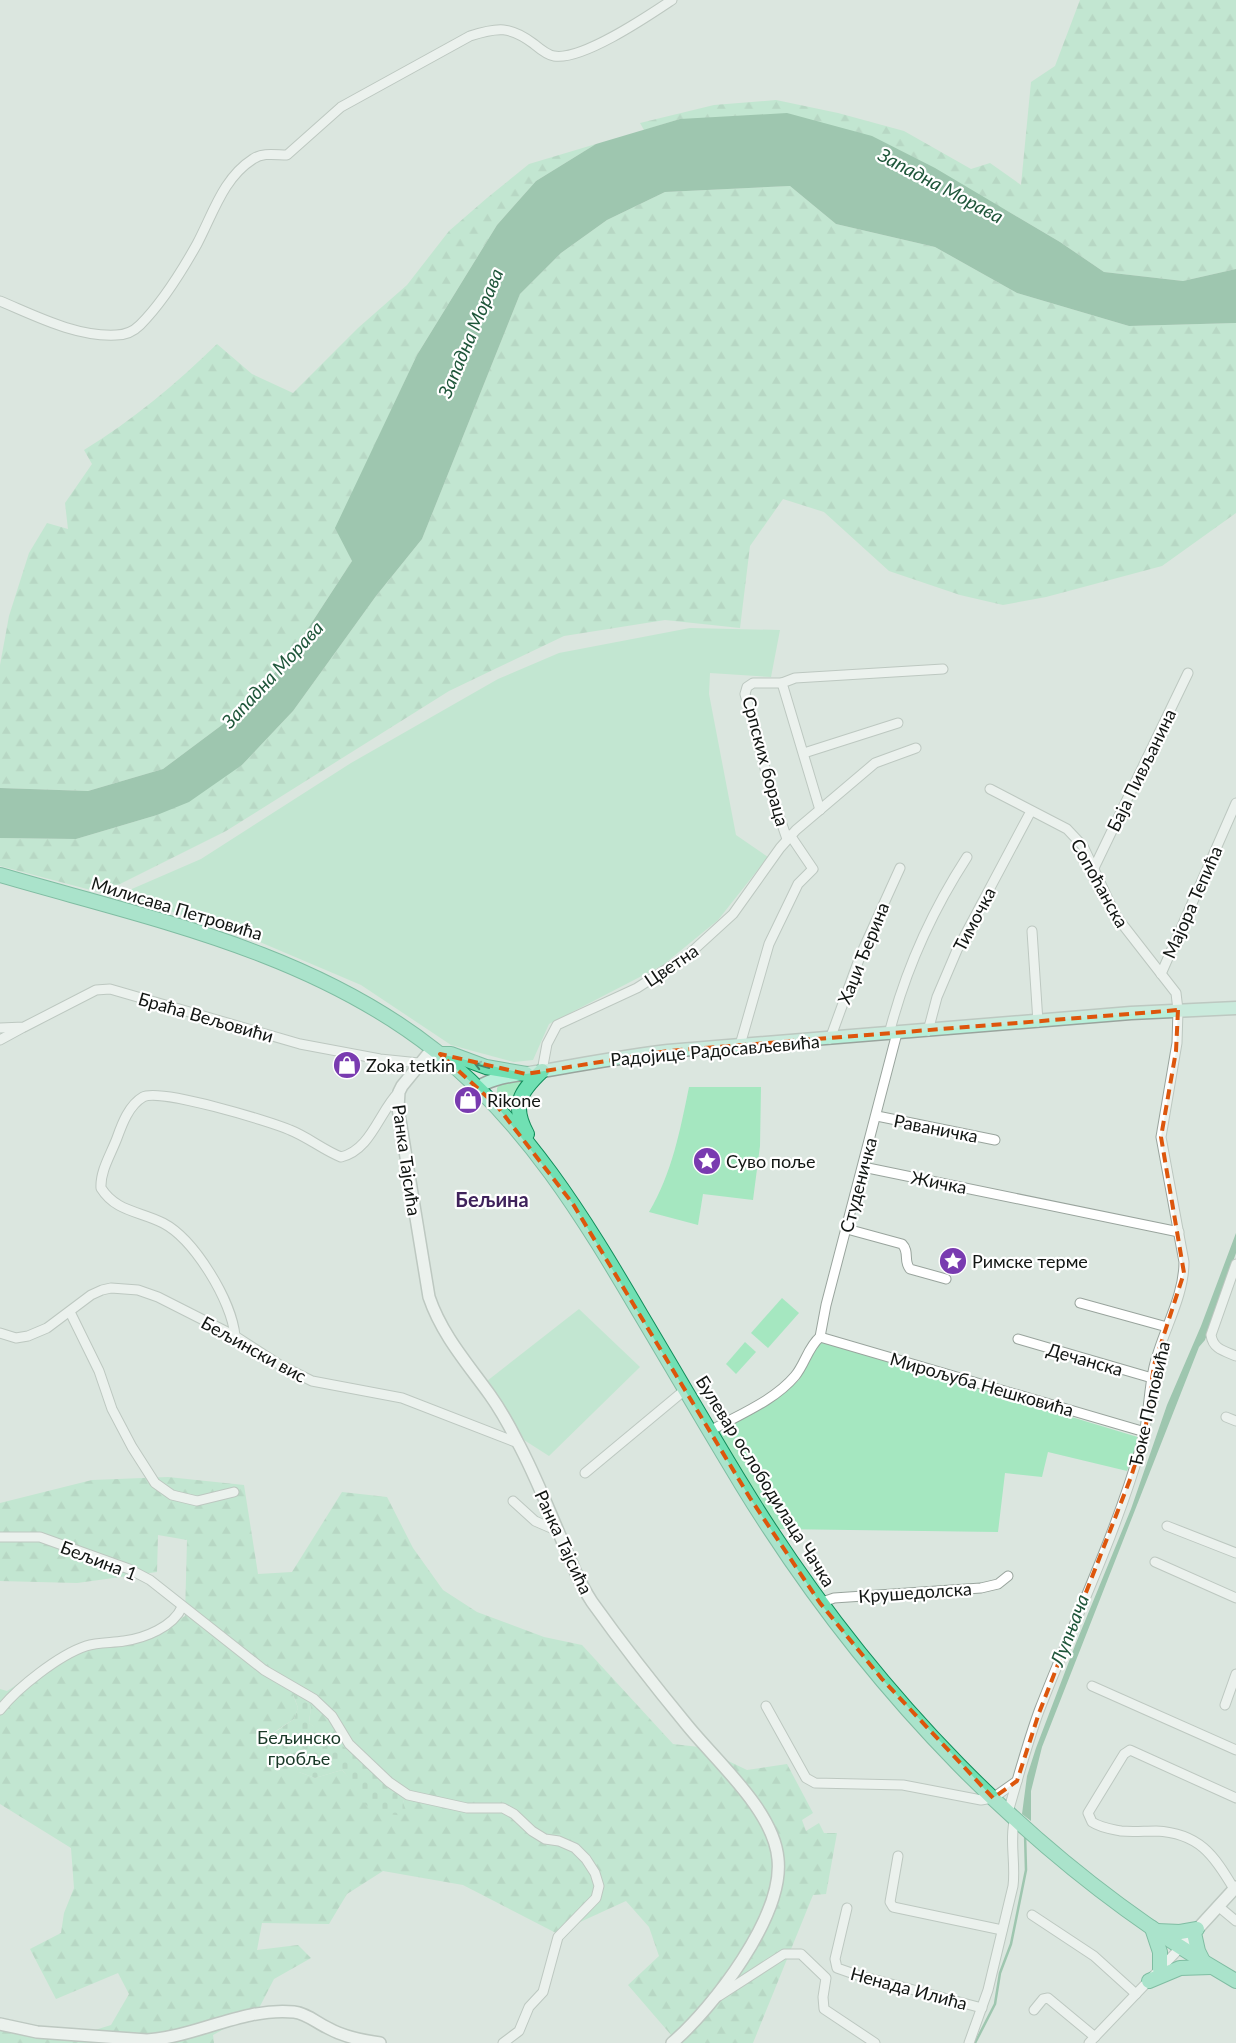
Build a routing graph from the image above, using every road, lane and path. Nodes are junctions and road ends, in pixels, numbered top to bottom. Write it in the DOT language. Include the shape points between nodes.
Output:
graph roads {
  1 [pos="672,0"];
  2 [pos="0,301"];
  3 [pos="943,669"];
  4 [pos="1188,672"];
  5 [pos="782,683"];
  6 [pos="898,723"];
  7 [pos="916,748"];
  8 [pos="804,753"];
  9 [pos="990,789"];
  10 [pos="1236,803"];
  11 [pos="820,810"];
  12 [pos="1031,811"];
  13 [pos="789,837"];
  14 [pos="966,856"];
  15 [pos="900,868"];
  16 [pos="1094,868"];
  17 [pos="0,875"];
  18 [pos="1032,931"];
  19 [pos="1161,974"];
  20 [pos="1236,1008"];
  21 [pos="1178,1010"];
  22 [pos="1038,1022"];
  23 [pos="24,1027"];
  24 [pos="0,1028"];
  25 [pos="928,1031"];
  26 [pos="893,1034"];
  27 [pos="830,1039"];
  28 [pos="0,1040"];
  29 [pos="740,1045"];
  30 [pos="436,1051"];
  31 [pos="419,1063"];
  32 [pos="542,1071"];
  33 [pos="526,1074"];
  34 [pos="479,1087"];
  35 [pos="399,1092"];
  36 [pos="877,1116"];
  37 [pos="995,1140"];
  38 [pos="532,1148"];
  39 [pos="863,1167"];
  40 [pos="847,1229"];
  41 [pos="1179,1232"];
  42 [pos="1236,1264"];
  43 [pos="946,1279"];
  44 [pos="1080,1303"];
  45 [pos="70,1312"];
  46 [pos="1167,1327"];
  47 [pos="0,1333"];
  48 [pos="234,1336"];
  49 [pos="820,1337"];
  50 [pos="1018,1339"];
  51 [pos="1236,1356"];
  52 [pos="1152,1378"];
  53 [pos="686,1389"];
  54 [pos="1226,1417"];
  55 [pos="1236,1421"];
  56 [pos="710,1431"];
  57 [pos="1145,1432"];
  58 [pos="518,1443"];
  59 [pos="584,1473"];
  60 [pos="234,1492"];
  61 [pos="513,1500"];
  62 [pos="1167,1526"];
  63 [pos="558,1531"];
  64 [pos="0,1537"];
  65 [pos="1236,1553"];
  66 [pos="1155,1562"];
  67 [pos="1008,1576"];
  68 [pos="1236,1598"];
  69 [pos="820,1603"];
  70 [pos="182,1607"];
  71 [pos="1236,1674"];
  72 [pos="1092,1686"];
  73 [pos="1225,1705"];
  74 [pos="766,1706"];
  75 [pos="0,1710"];
  76 [pos="1236,1750"];
  77 [pos="1017,1782"];
  78 [pos="993,1798"];
  79 [pos="1236,1798"];
  80 [pos="1011,1815"];
  81 [pos="898,1856"];
  82 [pos="1235,1888"];
  83 [pos="1218,1906"];
  84 [pos="847,1908"];
  85 [pos="1032,1915"];
  86 [pos="1236,1921"];
  87 [pos="1002,1930"];
  88 [pos="1154,1930"];
  89 [pos="1196,1931"];
  90 [pos="1181,1947"];
  91 [pos="1207,1964"];
  92 [pos="1160,1969"];
  93 [pos="1149,1981"];
  94 [pos="1236,1981"];
  95 [pos="1136,1994"];
  96 [pos="712,2001"];
  97 [pos="982,2008"];
  98 [pos="1034,2010"];
  99 [pos="0,2024"];
  100 [pos="1092,2040"];
  101 [pos="380,2043"];
  102 [pos="503,2043"];
  103 [pos="672,2043"];
  104 [pos="875,2043"];
  105 [pos="969,2043"];
  1 -- 2 [label="street" via="608,39 563,56 553,56 517,32 504,29 470,36 341,107 286,155 260,155 253,159 224,188 196,245 158,304 139,326 129,332 117,335 63,327"];
  3 -- 5 [label="street, Српских бораца" via="796,678"];
  4 -- 16 [label="street, Баја Пивљанина"];
  5 -- 8 [label="street, Српских бораца"];
  5 -- 13 [label="street, Српских бораца" via="753,683 745,694 773,798"];
  6 -- 8 [label="street"];
  7 -- 11 [label="street, Српских бораца" via="879,760"];
  8 -- 11 [label="street, Српских бораца"];
  9 -- 12 [label="street, Сопоћанска"];
  10 -- 19 [label="street, Мајора Тепића"];
  11 -- 13 [label="street, Српских бораца"];
  12 -- 16 [label="street, Сопоћанска" via="1073,833"];
  12 -- 25 [label="street, Тимочка" via="957,950 934,1006"];
  13 -- 29 [label="street, Српских бораца" via="813,869 798,884 769,944"];
  13 -- 32 [label="street, Цветна" via="742,903 708,940 657,977 557,1025 547,1044"];
  14 -- 26 [label="street" via="919,945 903,985"];
  15 -- 27 [label="street, Хаџи Ђерина" via="861,954"];
  16 -- 19 [label="street, Сопоћанска" via="1116,916"];
  17 -- 30 [label="main road, Милисава Петровића" via="235,944 294,967 380,1012"];
  18 -- 22 [label="street"];
  19 -- 21 [label="street, Сопоћанска" via="1174,990"];
  20 -- 21 [label="main road, Радојице Радосављевића"];
  21 -- 22 [label="main road, Радојице Радосављевића"];
  21 -- 41 [label="street, Ђоке Поповића" via="1176,1051 1161,1137"];
  22 -- 25 [label="main road, Радојице Радосављевића"];
  23 -- 24 [label="street, Браћа Вељовићи"];
  23 -- 28 [label="street"];
  23 -- 31 [label="street, Браћа Вељовићи" via="96,990 110,989 300,1044"];
  25 -- 26 [label="main road, Радојице Радосављевића"];
  26 -- 27 [label="main road, Радојице Радосављевића"];
  26 -- 36 [label="street, Студеничка"];
  27 -- 29 [label="main road, Радојице Радосављевића"];
  29 -- 32 [label="main road, Радојице Радосављевића" via="633,1055"];
  30 -- 31 [label="street, Ранка Тајсића"];
  33 -- 30 [label="main road, one-way" via="486,1067"];
  30 -- 34 [label="main road, Булевар ослободилаца Чачка"];
  31 -- 35 [label="street, Ранка Тајсића"];
  32 -- 33 [label="main road, Радојице Радосављевића"];
  32 -- 38 [label="main road" via="526,1087 519,1100 520,1120"];
  33 -- 34 [label="main road, Радојице Радосављевића" via="491,1080"];
  34 -- 38 [label="main road, Булевар ослободилаца Чачка"];
  35 -- 48 [label="street" via="389,1102 363,1145 349,1155 341,1156 291,1130 254,1117 168,1097 144,1096 128,1113 103,1173 101,1188 110,1202 161,1222 192,1246 228,1309"];
  35 -- 58 [label="street, Ранка Тајсића" via="401,1137 429,1298 443,1332 492,1397"];
  36 -- 37 [label="street, Раваничка"];
  36 -- 39 [label="street, Студеничка"];
  38 -- 53 [label="main road, Булевар ослободилаца Чачка" via="582,1218"];
  39 -- 40 [label="street, Студеничка"];
  39 -- 41 [label="street, Жичка"];
  40 -- 43 [label="street" via="902,1244 910,1269"];
  40 -- 49 [label="street, Студеничка"];
  41 -- 46 [label="street, Ђоке Поповића" via="1184,1273"];
  42 -- 51 [label="street" via="1213,1326 1212,1342"];
  44 -- 46 [label="street"];
  45 -- 47 [label="street, Бељински вис" via="28,1336 16,1338"];
  45 -- 48 [label="street, Бељински вис" via="96,1293 125,1288 158,1298"];
  45 -- 60 [label="street" via="99,1371 112,1409 155,1483 172,1495 197,1501"];
  46 -- 52 [label="street, Ђоке Поповића"];
  48 -- 58 [label="street, Бељински вис" via="312,1381 402,1398"];
  49 -- 56 [label="street" via="790,1382"];
  49 -- 57 [label="street, Мирољуба Нешковића"];
  50 -- 52 [label="street, Дечанска"];
  52 -- 57 [label="street, Ђоке Поповића"];
  53 -- 56 [label="main road, Булевар ослободилаца Чачка"];
  53 -- 59 [label="street"];
  54 -- 55 [label="street"];
  56 -- 69 [label="main road, Булевар ослободилаца Чачка"];
  57 -- 77 [label="street, Ђоке Поповића" via="1125,1494 1023,1756"];
  58 -- 63 [label="street, Ранка Тајсића"];
  61 -- 63 [label="street" via="535,1521"];
  62 -- 65 [label="street"];
  63 -- 96 [label="street, Ранка Тајсића" via="591,1600 633,1658 751,1802 775,1844 779,1860 778,1878 765,1918 755,1939"];
  64 -- 70 [label="street, Бељина 1" via="40,1537 129,1569 150,1580"];
  66 -- 68 [label="street"];
  67 -- 69 [label="street, Крушедолска" via="998,1584 981,1588 834,1598"];
  69 -- 78 [label="main road, Булевар ослободилаца Чачка" via="886,1684"];
  70 -- 75 [label="street" via="178,1615 149,1634 134,1640 85,1647 71,1654 38,1674"];
  70 -- 102 [label="street, Бељина 1" via="264,1670 314,1699 332,1716 349,1744 389,1782 408,1795 467,1808 503,1808 544,1838 575,1848 596,1873 599,1886 596,1898 558,1937 543,1992 529,2007 519,2030"];
  71 -- 73 [label="street"];
  72 -- 76 [label="street"];
  74 -- 78 [label="street" via="806,1778 815,1783 903,1785 976,1799"];
  77 -- 78 [label="street"];
  77 -- 80 [label="street, Ђоке Поповића"];
  78 -- 80 [label="main road, Булевар ослободилаца Чачка"];
  79 -- 82 [label="street" via="1130,1750 1124,1754 1089,1810 1088,1817 1095,1824 1109,1829 1186,1836 1215,1857"];
  80 -- 87 [label="street, Ђоке Поповића" via="1014,1886"];
  80 -- 88 [label="main road, Булевар ослободилаца Чачка"];
  81 -- 87 [label="street" via="890,1899 893,1907"];
  82 -- 83 [label="street"];
  83 -- 86 [label="street"];
  83 -- 89 [label="street"];
  84 -- 97 [label="street, Ненада Илића" via="835,1959 837,1968"];
  85 -- 95 [label="street" via="1094,1956"];
  87 -- 97 [label="street, Ђоке Поповића"];
  88 -- 89 [label="main road"];
  88 -- 90 [label="main road, Булевар ослободилаца Чачка"];
  88 -- 92 [label="main road" via="1160,1952"];
  89 -- 90 [label="street"];
  89 -- 91 [label="main road" via="1198,1951"];
  90 -- 91 [label="main road, Булевар ослободилаца Чачка"];
  90 -- 92 [label="street"];
  91 -- 93 [label="main road" via="1180,1968"];
  91 -- 94 [label="main road, Булевар ослободилаца Чачка"];
  92 -- 93 [label="street"];
  93 -- 95 [label="street"];
  95 -- 100 [label="street"];
  96 -- 103 [label="street, Ранка Тајсића"];
  96 -- 104 [label="street" via="784,1954 801,1954 826,1978 824,2009"];
  97 -- 105 [label="street, Ђоке Поповића"];
  98 -- 100 [label="street" via="1048,1998"];
  99 -- 101 [label="street" via="36,2032 147,2040 268,2012 292,2012 351,2037"];
}
